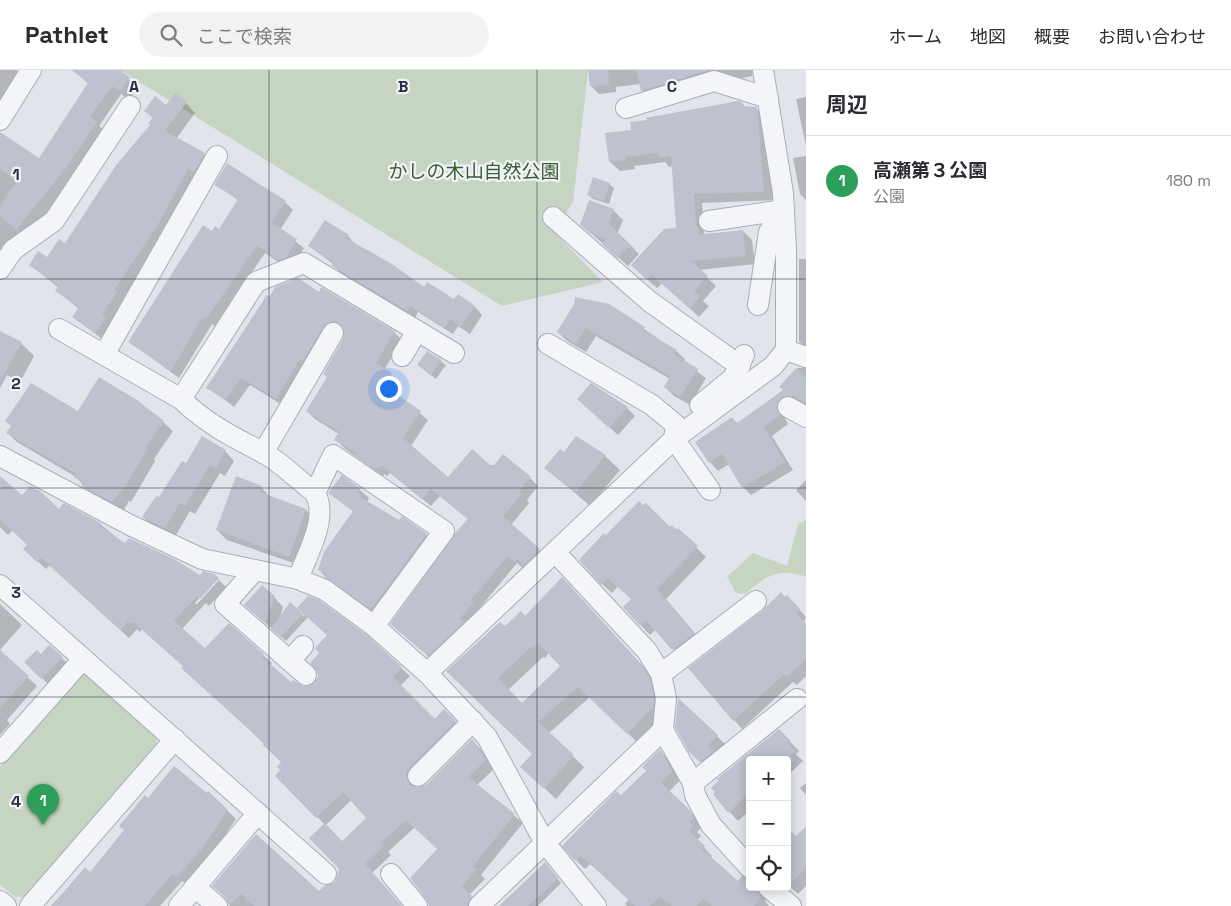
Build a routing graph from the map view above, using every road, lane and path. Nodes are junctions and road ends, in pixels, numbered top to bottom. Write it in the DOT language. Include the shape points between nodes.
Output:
graph roads {
  1 [pos="31,70"];
  2 [pos="763,70"];
  3 [pos="768,98"];
  4 [pos="130,106"];
  5 [pos="626,108"];
  6 [pos="0,120"];
  7 [pos="217,156"];
  8 [pos="784,210"];
  9 [pos="553,216"];
  10 [pos="709,221"];
  11 [pos="0,269"];
  12 [pos="758,305"];
  13 [pos="60,329"];
  14 [pos="417,331"];
  15 [pos="334,332"];
  16 [pos="548,344"];
  17 [pos="786,350"];
  18 [pos="105,353"];
  19 [pos="454,353"];
  20 [pos="402,356"];
  21 [pos="806,357"];
  22 [pos="181,399"];
  23 [pos="788,406"];
  24 [pos="806,417"];
  25 [pos="675,432"];
  26 [pos="263,453"];
  27 [pos="0,456"];
  28 [pos="710,490"];
  29 [pos="315,493"];
  30 [pos="555,552"];
  31 [pos="254,571"];
  32 [pos="298,579"];
  33 [pos="0,585"];
  34 [pos="756,601"];
  35 [pos="374,626"];
  36 [pos="304,646"];
  37 [pos="83,659"];
  38 [pos="290,661"];
  39 [pos="427,673"];
  40 [pos="661,674"];
  41 [pos="306,675"];
  42 [pos="797,699"];
  43 [pos="473,721"];
  44 [pos="663,730"];
  45 [pos="175,738"];
  46 [pos="0,753"];
  47 [pos="418,776"];
  48 [pos="693,783"];
  49 [pos="258,813"];
  50 [pos="545,843"];
  51 [pos="746,864"];
  52 [pos="326,874"];
  53 [pos="391,874"];
  54 [pos="195,887"];
  55 [pos="773,891"];
  56 [pos="0,901"];
  57 [pos="6,906"];
  58 [pos="30,906"];
  59 [pos="179,906"];
  60 [pos="217,906"];
  61 [pos="417,906"];
  62 [pos="479,906"];
  63 [pos="596,906"];
  64 [pos="791,906"];
  1 -- 6 [label="street"];
  2 -- 3 [label="street"];
  3 -- 5 [label="street" via="714,81"];
  3 -- 8 [label="street"];
  4 -- 11 [label="street" via="54,221 13,250"];
  7 -- 18 [label="street"];
  8 -- 10 [label="street"];
  8 -- 12 [label="street" via="769,232"];
  8 -- 17 [label="street"];
  9 -- 25 [label="street" via="648,301 742,360 733,378"];
  13 -- 18 [label="street"];
  14 -- 19 [label="street"];
  14 -- 20 [label="street"];
  14 -- 22 [label="street" via="304,263 256,282"];
  15 -- 26 [label="street"];
  16 -- 25 [label="street" via="652,405"];
  17 -- 21 [label="street"];
  17 -- 25 [label="street" via="773,366"];
  18 -- 22 [label="street"];
  22 -- 26 [label="street" via="196,414"];
  23 -- 24 [label="street"];
  25 -- 28 [label="street"];
  25 -- 30 [label="street"];
  26 -- 29 [label="street"];
  27 -- 31 [label="street" via="202,559"];
  29 -- 32 [label="street" via="320,501 321,517"];
  29 -- 35 [label="street" via="333,455 444,531"];
  30 -- 39 [label="street"];
  30 -- 40 [label="street" via="646,651"];
  31 -- 32 [label="street"];
  31 -- 38 [label="street" via="225,604"];
  32 -- 35 [label="street" via="326,590"];
  33 -- 37 [label="street"];
  34 -- 40 [label="street"];
  35 -- 39 [label="street"];
  36 -- 38 [label="street"];
  37 -- 45 [label="street"];
  37 -- 46 [label="street"];
  38 -- 41 [label="street"];
  39 -- 43 [label="street"];
  40 -- 44 [label="street" via="666,698"];
  42 -- 48 [label="street"];
  43 -- 47 [label="street"];
  43 -- 50 [label="street" via="497,752"];
  44 -- 48 [label="street"];
  44 -- 50 [label="street"];
  45 -- 49 [label="street"];
  45 -- 58 [label="street"];
  48 -- 51 [label="street" via="695,795 711,826"];
  49 -- 52 [label="street"];
  49 -- 54 [label="street"];
  50 -- 62 [label="street"];
  50 -- 63 [label="street"];
  53 -- 61 [label="street"];
  54 -- 59 [label="street"];
  54 -- 60 [label="street"];
  55 -- 64 [label="street"];
  56 -- 57 [label="street"];
}
